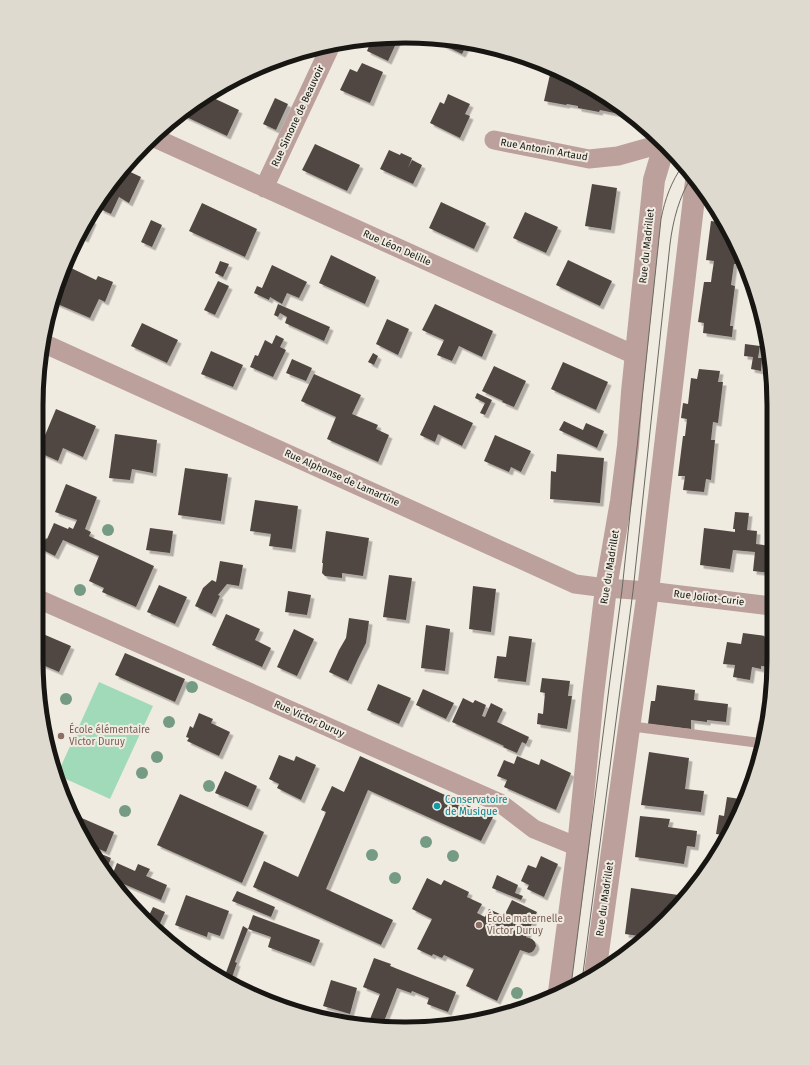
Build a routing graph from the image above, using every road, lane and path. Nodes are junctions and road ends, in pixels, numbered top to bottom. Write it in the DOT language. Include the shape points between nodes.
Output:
graph roads {
  1 [pos="328,51"];
  2 [pos="159,140"];
  3 [pos="494,140"];
  4 [pos="657,145"];
  5 [pos="663,151"];
  6 [pos="264,188"];
  7 [pos="697,191"];
  8 [pos="48,345"];
  9 [pos="637,356"];
  10 [pos="606,588"];
  11 [pos="648,591"];
  12 [pos="43,601"];
  13 [pos="767,606"];
  14 [pos="629,726"];
  15 [pos="757,743"];
  16 [pos="578,847"];
  17 [pos="596,968"];
  18 [pos="559,988"];
  1 -- 6 [label="street, Rue Simone de Beauvoir"];
  2 -- 6 [label="street, Rue Léon Delille"];
  3 -- 4 [label="street, Rue Antonin Artaud" via="589,159 618,156"];
  5 -- 9 [label="street, Rue du Madrillet" via="654,180"];
  6 -- 9 [label="street, Rue Léon Delille"];
  7 -- 11 [label="street, Rue du Madrillet"];
  8 -- 10 [label="street, Rue Alphonse de Lamartine" via="575,584"];
  9 -- 10 [label="street, Rue du Madrillet" via="621,501"];
  10 -- 11 [label="street, Rue Alphonse de Lamartine"];
  10 -- 16 [label="street, Rue du Madrillet"];
  11 -- 13 [label="street, Rue Joliot-Curie"];
  11 -- 14 [label="street, Rue du Madrillet"];
  12 -- 16 [label="street, Rue Victor Duruy" via="500,803 534,829"];
  14 -- 15 [label="lane"];
  14 -- 17 [label="street, Rue du Madrillet"];
  16 -- 18 [label="street, Rue du Madrillet"];
}
